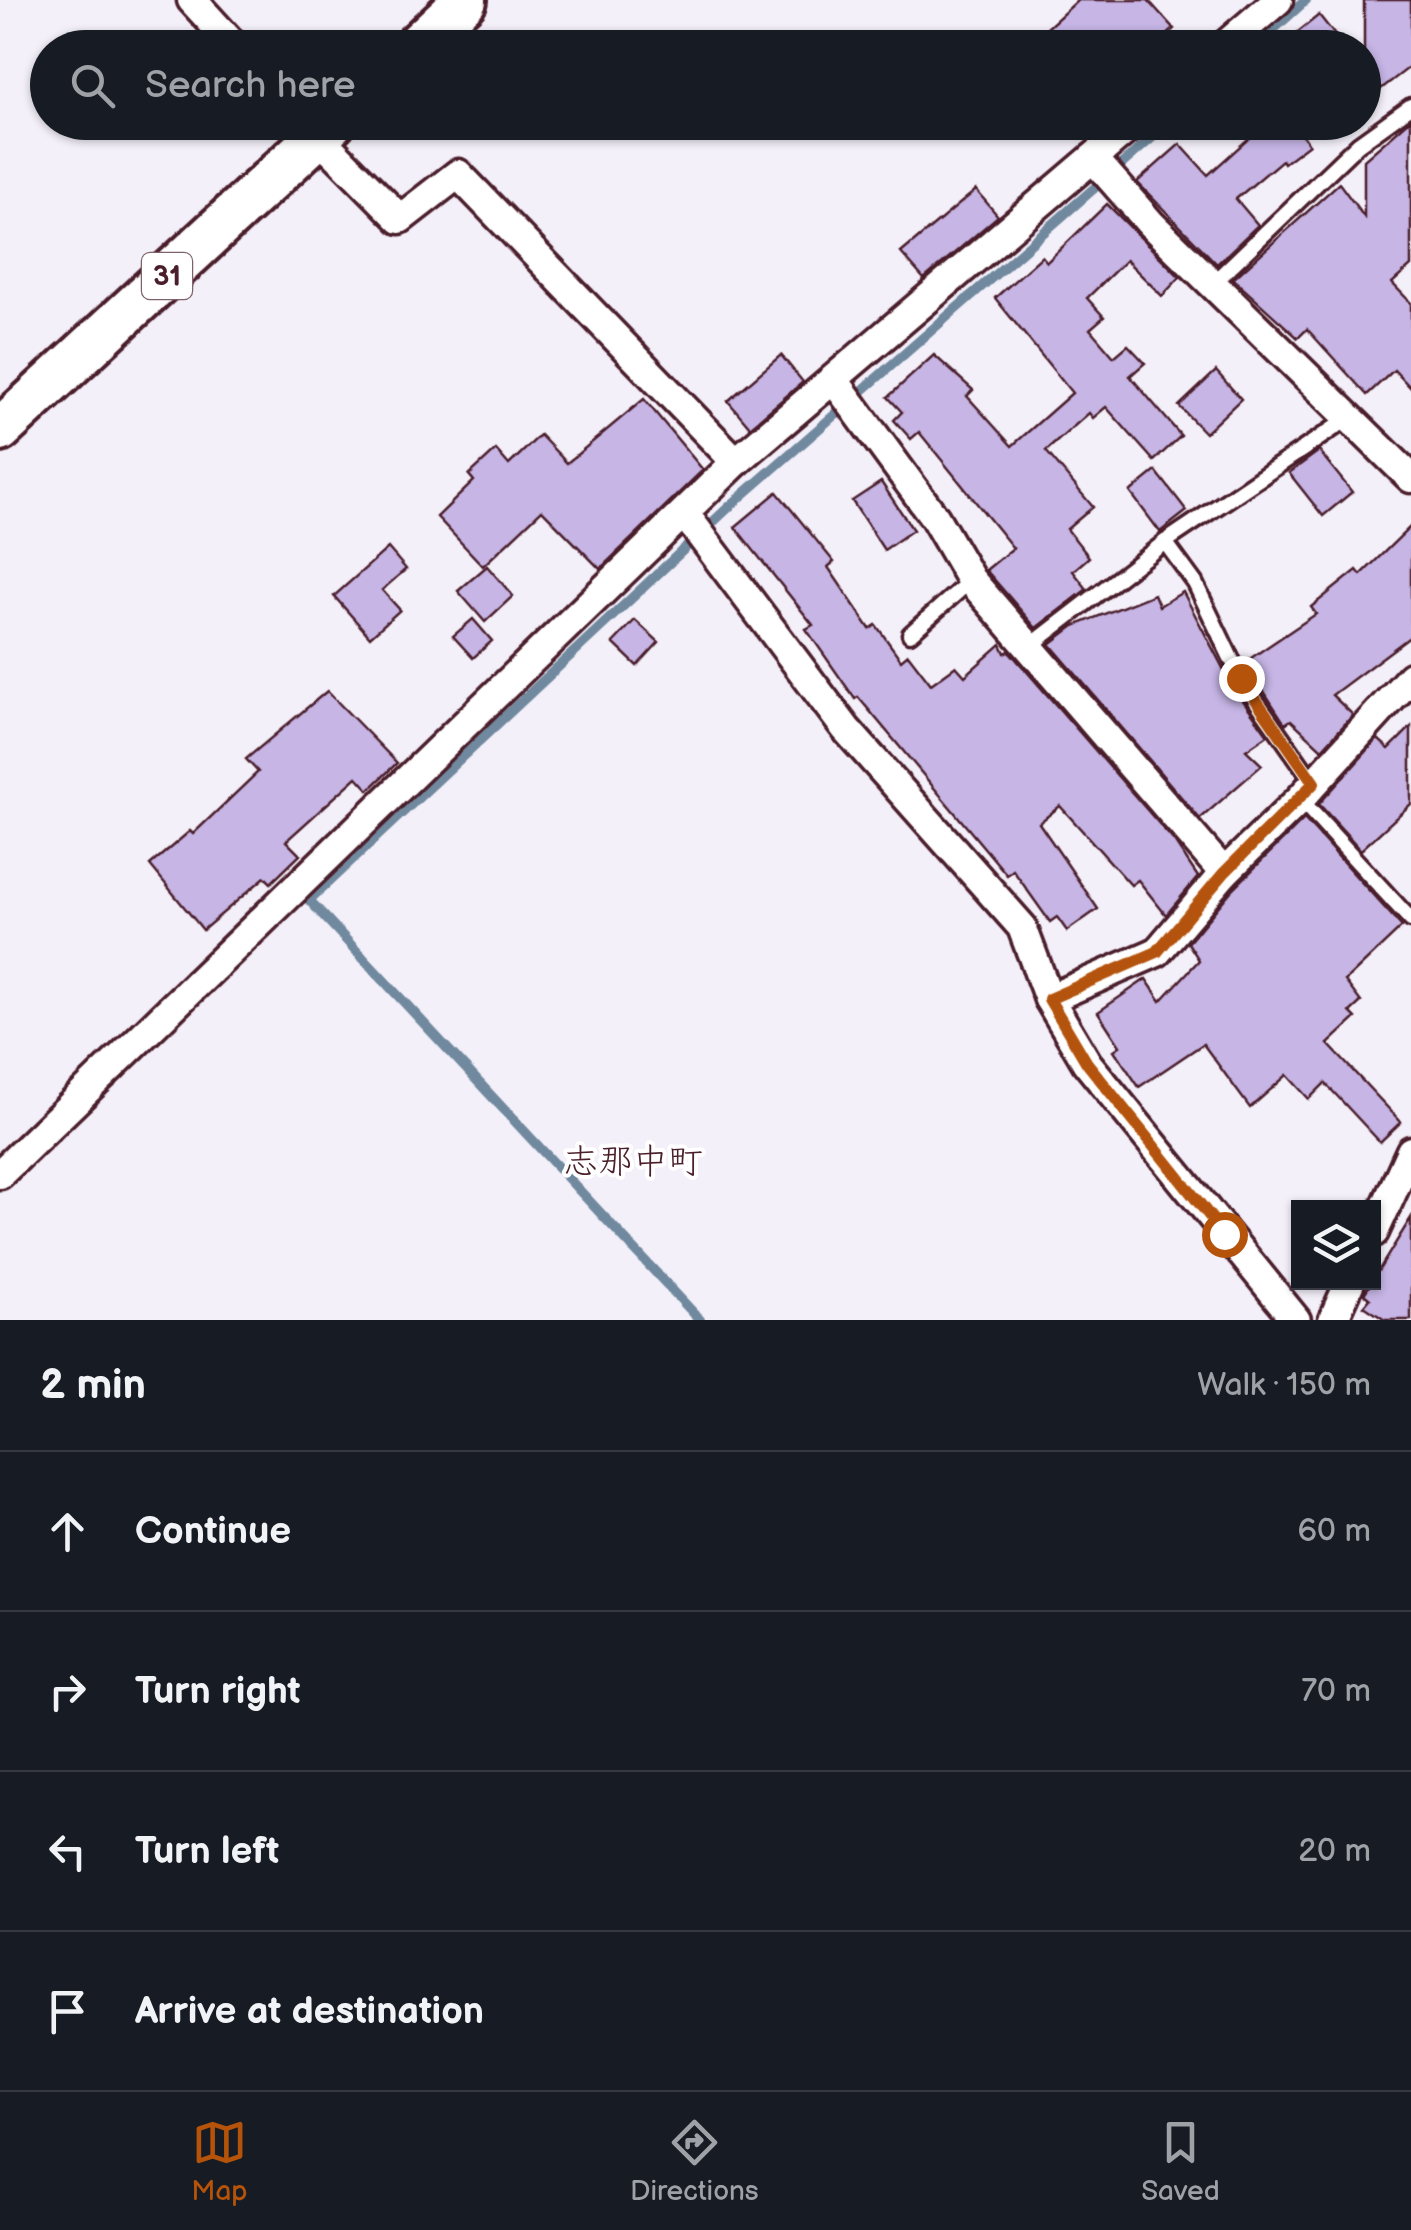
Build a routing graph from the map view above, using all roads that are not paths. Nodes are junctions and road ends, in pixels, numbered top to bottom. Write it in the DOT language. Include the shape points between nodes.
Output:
graph roads {
  1 [pos="192,0"];
  2 [pos="466,0"];
  3 [pos="1278,0"];
  4 [pos="220,30"];
  5 [pos="434,30"];
  6 [pos="1243,30"];
  7 [pos="1411,106"];
  8 [pos="1381,130"];
  9 [pos="305,140"];
  10 [pos="330,140"];
  11 [pos="1114,140"];
  12 [pos="1368,140"];
  13 [pos="1093,158"];
  14 [pos="1211,285"];
  15 [pos="834,380"];
  16 [pos="1350,417"];
  17 [pos="0,430"];
  18 [pos="736,462"];
  19 [pos="1411,478"];
  20 [pos="684,513"];
  21 [pos="1165,542"];
  22 [pos="971,580"];
  23 [pos="910,634"];
  24 [pos="1029,647"];
  25 [pos="1411,677"];
  26 [pos="1307,791"];
  27 [pos="1224,873"];
  28 [pos="1411,920"];
  29 [pos="1049,999"];
  30 [pos="1411,1152"];
  31 [pos="0,1174"];
  32 [pos="1381,1217"];
  33 [pos="1346,1290"];
  34 [pos="1296,1320"];
  35 [pos="1332,1320"];
  1 -- 4 [label="street"];
  2 -- 5 [label="main road"];
  3 -- 6 [label="street"];
  7 -- 8 [label="lane"];
  9 -- 17 [label="main road, 31"];
  10 -- 18 [label="street" via="400,219 458,174"];
  11 -- 13 [label="street"];
  12 -- 14 [label="lane"];
  13 -- 14 [label="street"];
  13 -- 15 [label="street"];
  14 -- 16 [label="street"];
  15 -- 18 [label="street"];
  15 -- 22 [label="street" via="935,518"];
  16 -- 19 [label="street"];
  16 -- 21 [label="lane"];
  18 -- 20 [label="street"];
  20 -- 29 [label="street" via="846,729 1022,927"];
  20 -- 31 [label="street"];
  21 -- 24 [label="lane"];
  21 -- 26 [label="lane" via="1195,584"];
  22 -- 23 [label="lane"];
  22 -- 24 [label="street"];
  24 -- 27 [label="street"];
  25 -- 26 [label="street"];
  26 -- 27 [label="street"];
  26 -- 28 [label="lane"];
  27 -- 29 [label="street" via="1157,952"];
  29 -- 34 [label="street" via="1087,1063"];
  30 -- 32 [label="street"];
  33 -- 35 [label="street"];
}
